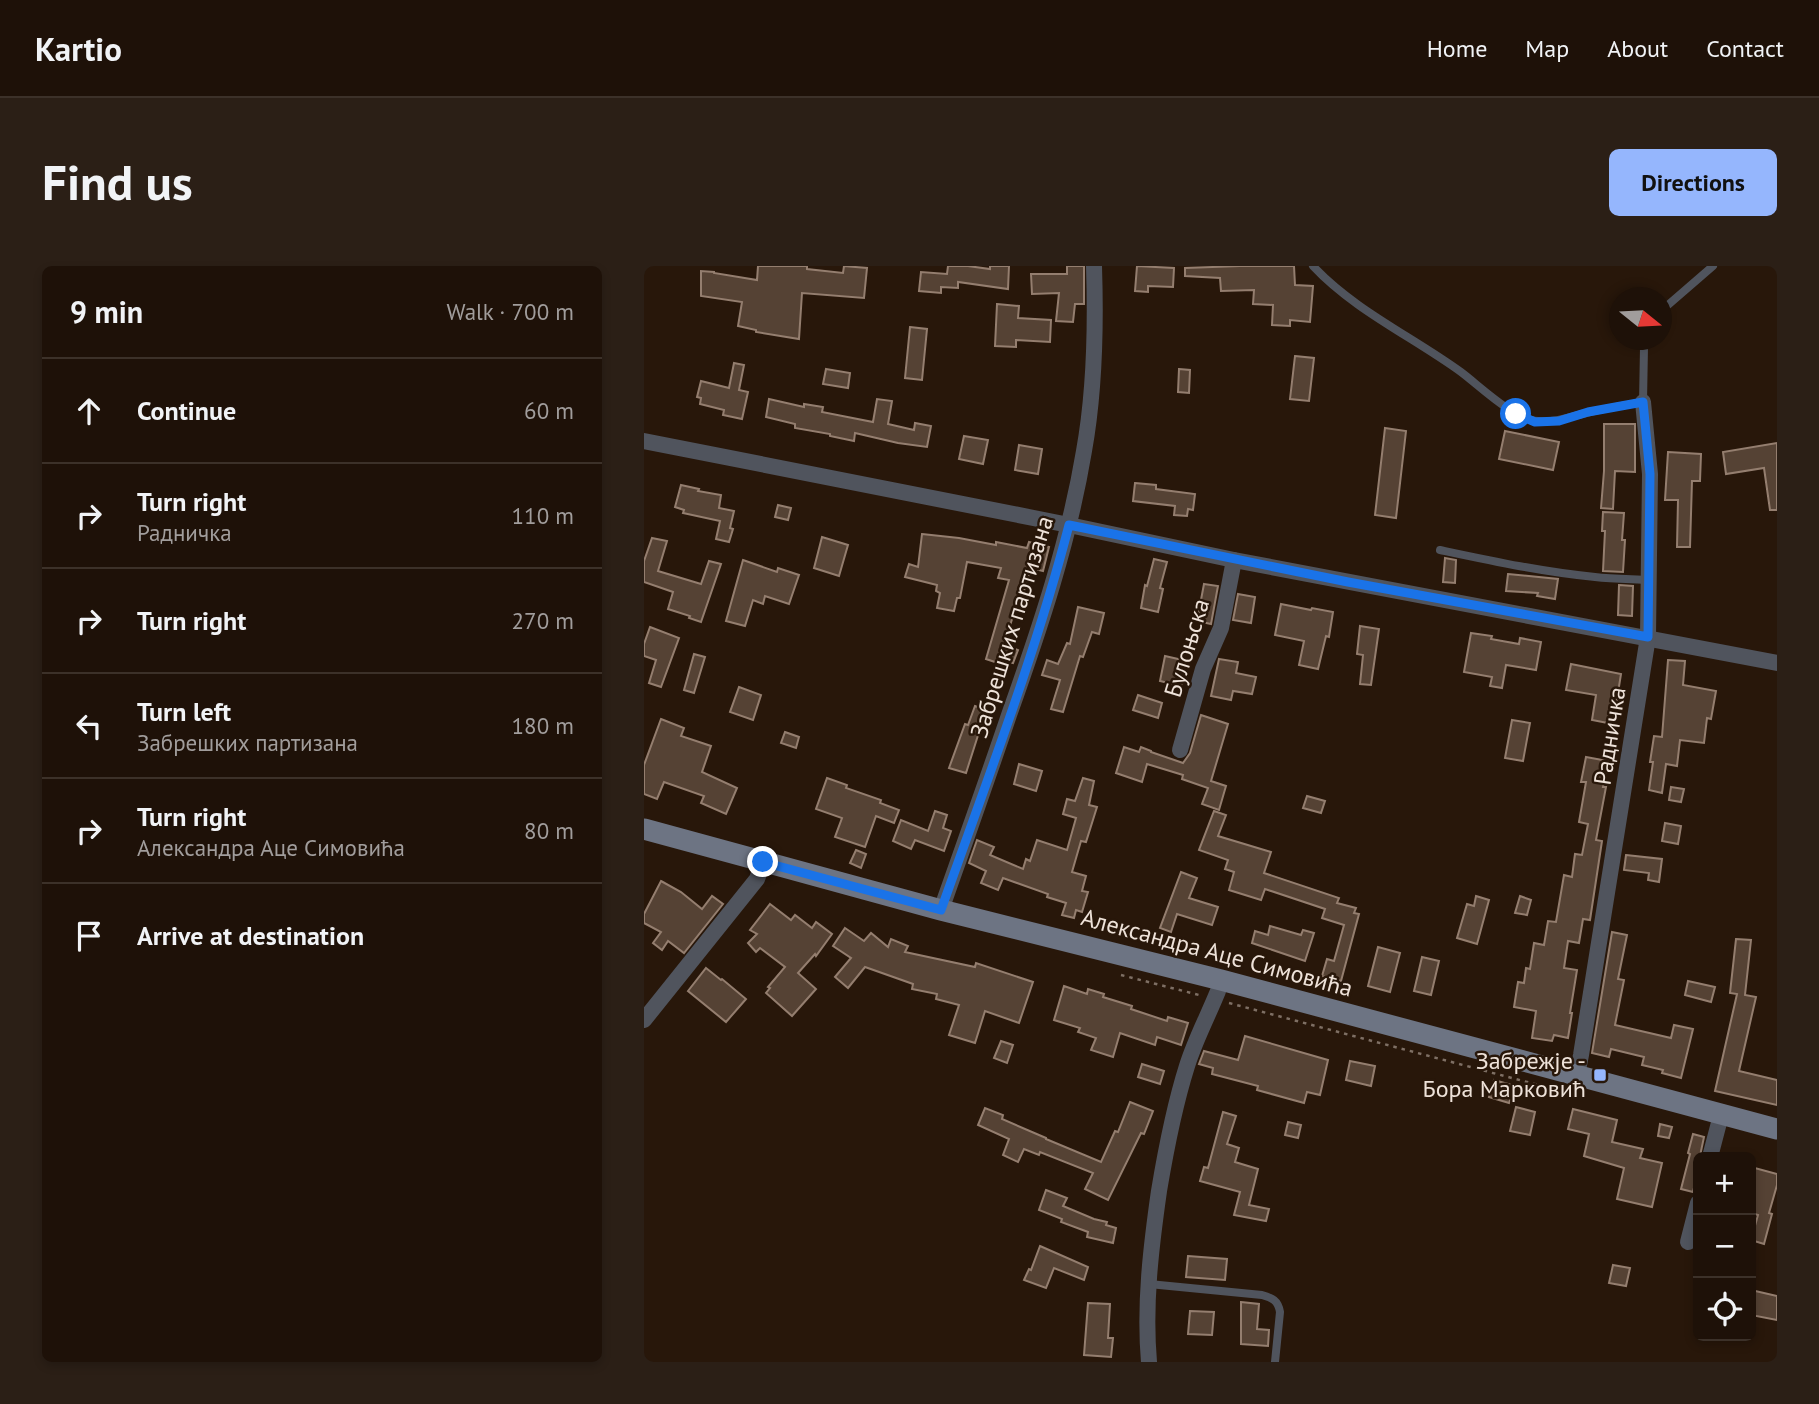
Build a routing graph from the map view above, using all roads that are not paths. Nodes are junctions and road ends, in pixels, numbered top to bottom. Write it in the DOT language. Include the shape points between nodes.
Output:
graph roads {
  1 [pos="1094,266"];
  2 [pos="1313,266"];
  3 [pos="1713,266"];
  4 [pos="1672,301"];
  5 [pos="1644,350"];
  6 [pos="1643,402"];
  7 [pos="644,440"];
  8 [pos="1069,525"];
  9 [pos="1440,550"];
  10 [pos="1234,560"];
  11 [pos="1650,580"];
  12 [pos="1648,637"];
  13 [pos="1777,663"];
  14 [pos="1180,750"];
  15 [pos="644,829"];
  16 [pos="763,862"];
  17 [pos="941,910"];
  18 [pos="1221,980"];
  19 [pos="644,1020"];
  20 [pos="1577,1075"];
  21 [pos="1721,1115"];
  22 [pos="1777,1129"];
  23 [pos="1711,1152"];
  24 [pos="1695,1215"];
  25 [pos="1688,1242"];
  26 [pos="1149,1284"];
  27 [pos="1149,1362"];
  28 [pos="1275,1362"];
  1 -- 8 [label="street, Забрешких партизана" via="1092,387"];
  2 -- 6 [label="lane" via="1379,319 1516,414 1535,422"];
  3 -- 4 [label="lane"];
  5 -- 6 [label="lane"];
  6 -- 11 [label="street, Радничка" via="1650,474"];
  7 -- 8 [label="street"];
  8 -- 10 [label="street"];
  8 -- 17 [label="street, Забрешких партизана" via="1036,639"];
  9 -- 11 [label="lane" via="1597,578"];
  10 -- 12 [label="street"];
  10 -- 14 [label="street, Булоњска" via="1222,628 1203,669"];
  11 -- 12 [label="street, Радничка"];
  12 -- 13 [label="street"];
  12 -- 20 [label="street, Радничка"];
  15 -- 16 [label="street, Александра Аце Симовића"];
  16 -- 17 [label="street, Александра Аце Симовића"];
  16 -- 19 [label="street" via="757,879"];
  17 -- 18 [label="street, Александра Аце Симовића"];
  18 -- 20 [label="street, Александра Аце Симовића"];
  18 -- 26 [label="street" via="1175,1109 1154,1223"];
  20 -- 21 [label="street, Александра Аце Симовића"];
  21 -- 22 [label="street, Александра Аце Симовића"];
  21 -- 23 [label="street"];
  24 -- 25 [label="street"];
  26 -- 27 [label="street"];
  26 -- 28 [label="lane" via="1273,1298 1280,1312"];
}
